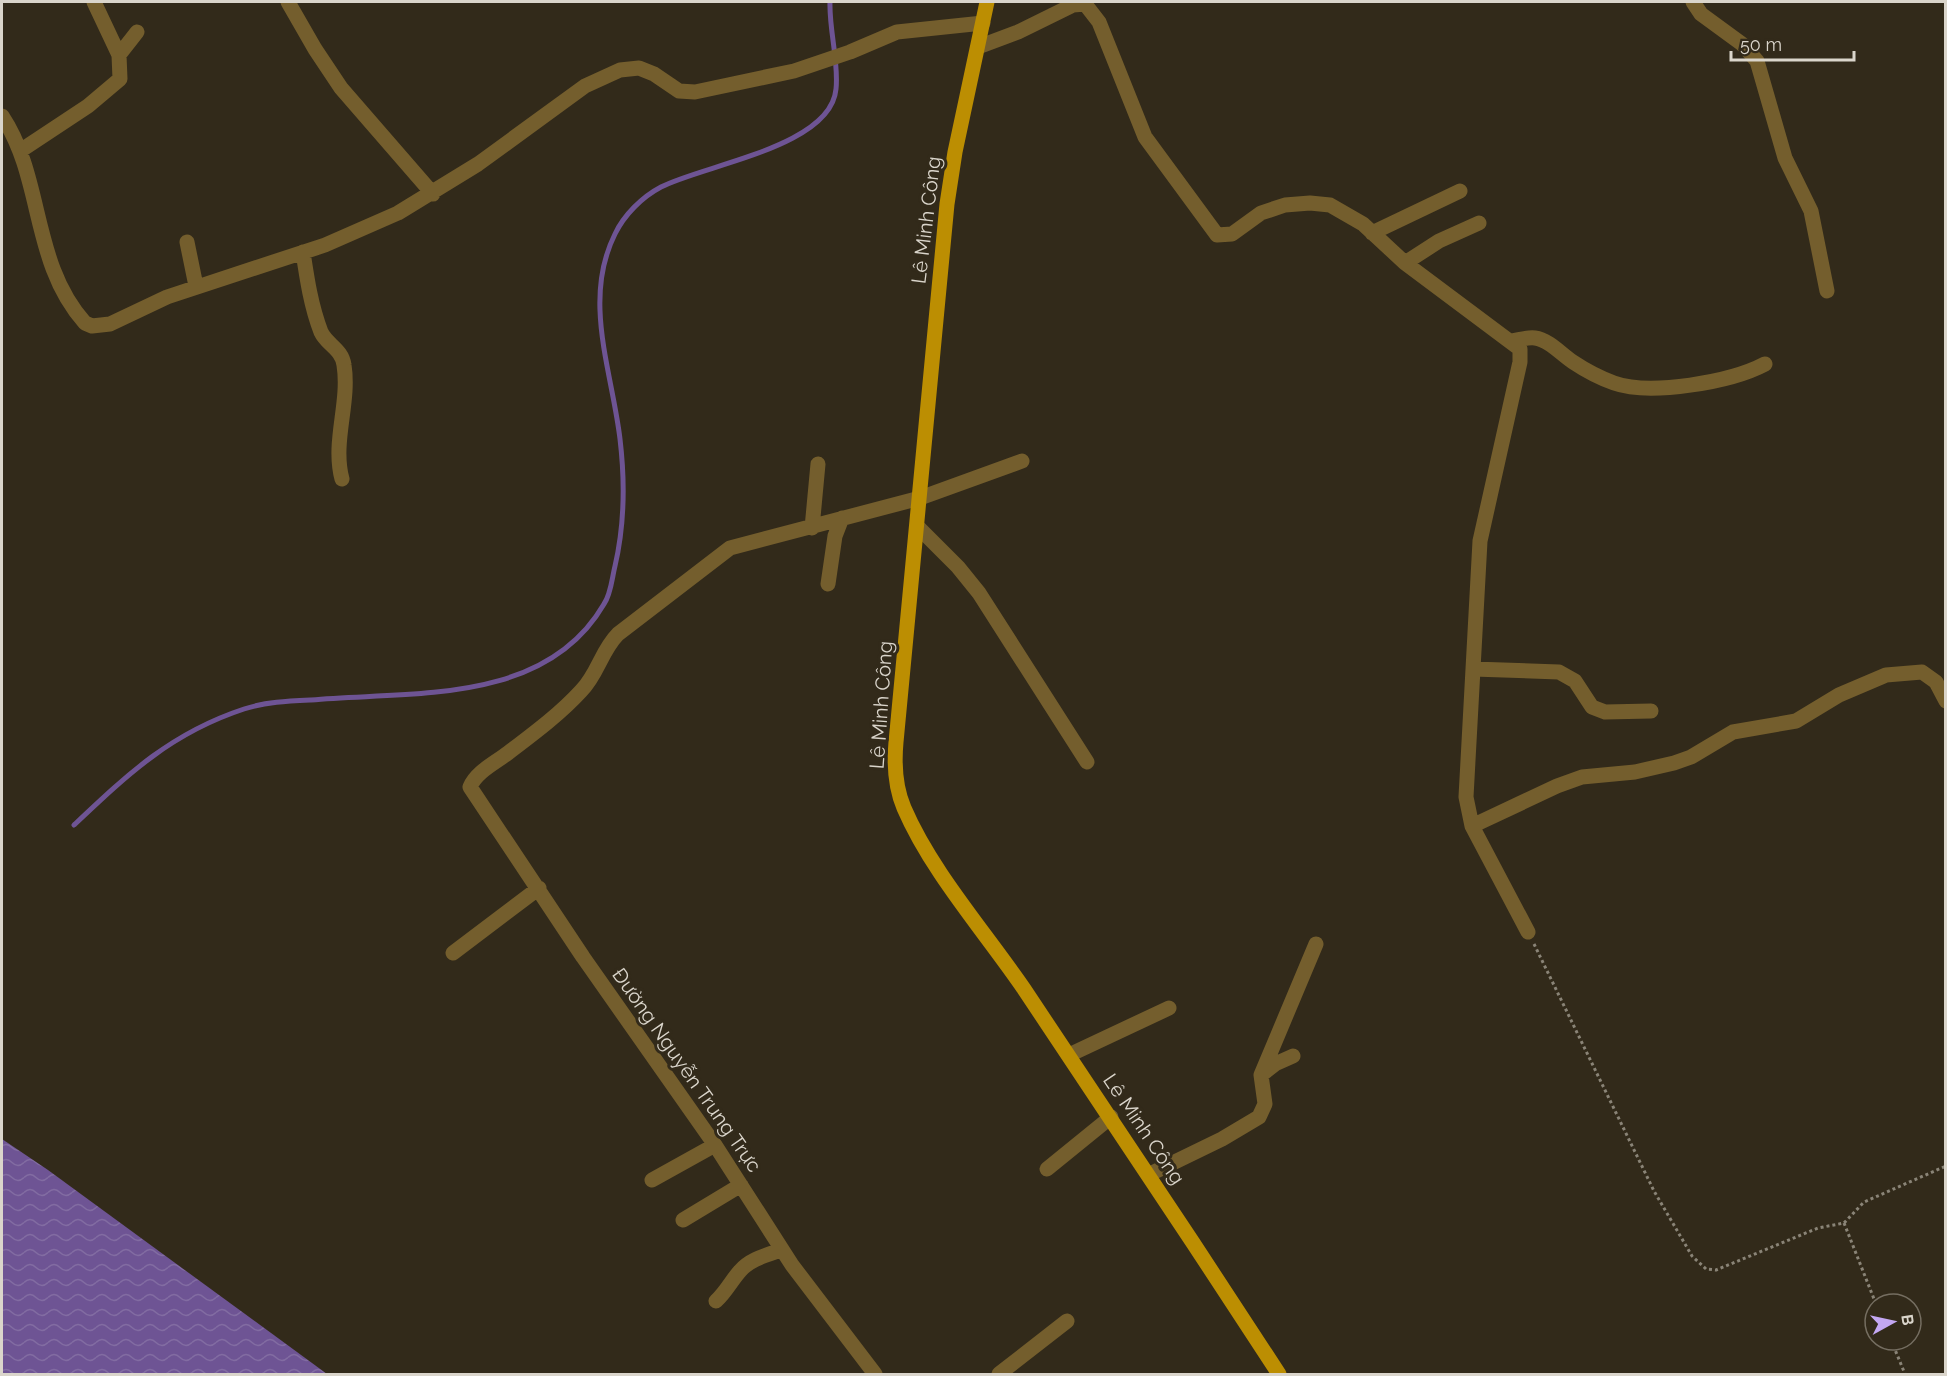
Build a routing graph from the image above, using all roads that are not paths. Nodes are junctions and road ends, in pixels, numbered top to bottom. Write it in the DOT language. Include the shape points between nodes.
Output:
graph roads {
  1 [pos="94,2"];
  2 [pos="288,2"];
  3 [pos="987,2"];
  4 [pos="1693,2"];
  5 [pos="983,23"];
  6 [pos="137,32"];
  7 [pos="978,47"];
  8 [pos="119,55"];
  9 [pos="2,116"];
  10 [pos="20,152"];
  11 [pos="1460,191"];
  12 [pos="433,194"];
  13 [pos="1479,224"];
  14 [pos="1372,233"];
  15 [pos="187,242"];
  16 [pos="303,252"];
  17 [pos="1405,263"];
  18 [pos="196,286"];
  19 [pos="1827,291"];
  20 [pos="1512,341"];
  21 [pos="1765,364"];
  22 [pos="1022,461"];
  23 [pos="818,464"];
  24 [pos="342,478"];
  25 [pos="920,498"];
  26 [pos="842,518"];
  27 [pos="918,527"];
  28 [pos="812,528"];
  29 [pos="828,584"];
  30 [pos="1473,669"];
  31 [pos="1946,701"];
  32 [pos="1651,711"];
  33 [pos="1087,762"];
  34 [pos="1472,826"];
  35 [pos="539,888"];
  36 [pos="1528,932"];
  37 [pos="1316,944"];
  38 [pos="453,953"];
  39 [pos="1169,1008"];
  40 [pos="1069,1055"];
  41 [pos="1293,1056"];
  42 [pos="1261,1076"];
  43 [pos="1111,1118"];
  44 [pos="715,1145"];
  45 [pos="1047,1169"];
  46 [pos="1150,1174"];
  47 [pos="652,1180"];
  48 [pos="741,1185"];
  49 [pos="683,1220"];
  50 [pos="781,1250"];
  51 [pos="716,1301"];
  52 [pos="1067,1321"];
  53 [pos="874,1374"];
  54 [pos="999,1374"];
  55 [pos="1279,1374"];
  1 -- 8 [label="street"];
  2 -- 12 [label="street" via="341,88"];
  3 -- 5 [label="main road, Lê Minh Công"];
  4 -- 19 [label="street" via="1701,14 1742,44 1757,62 1785,158 1811,211"];
  5 -- 7 [label="main road, Lê Minh Công"];
  5 -- 12 [label="street" via="897,32 778,75 695,92 678,91 639,68 620,70 585,86"];
  6 -- 8 [label="street"];
  7 -- 14 [label="street" via="1073,5 1085,4 1099,22 1145,137 1217,235 1232,234 1269,210 1310,203 1330,206"];
  7 -- 25 [label="main road, Lê Minh Công" via="947,204"];
  8 -- 10 [label="street" via="120,79 106,93"];
  9 -- 10 [label="street"];
  10 -- 18 [label="street" via="52,267 66,298 85,323 110,324"];
  11 -- 14 [label="street"];
  12 -- 16 [label="street" via="370,226"];
  13 -- 17 [label="street" via="1439,240"];
  14 -- 17 [label="street"];
  15 -- 18 [label="street"];
  16 -- 18 [label="street"];
  16 -- 24 [label="street" via="322,335 339,351 344,362 346,385 338,462"];
  17 -- 20 [label="street"];
  20 -- 21 [label="street" via="1545,341 1587,370 1635,388 1716,381 1749,373"];
  20 -- 30 [label="street" via="1520,349 1520,362 1480,542"];
  22 -- 25 [label="street"];
  23 -- 28 [label="street"];
  25 -- 26 [label="street"];
  25 -- 27 [label="main road, Lê Minh Công"];
  26 -- 28 [label="street"];
  26 -- 29 [label="street"];
  27 -- 33 [label="street" via="979,593"];
  27 -- 40 [label="main road, Lê Minh Công" via="894,760 899,794 910,821 937,864"];
  28 -- 35 [label="street, Đường Nguyễn Trung Trực" via="741,543 717,556 618,634 605,648 582,691 477,776 470,787"];
  30 -- 32 [label="street" via="1559,672 1575,681 1592,707 1605,712"];
  30 -- 34 [label="street" via="1466,797"];
  31 -- 34 [label="street" via="1936,682 1922,672 1886,675 1830,699 1796,721 1733,732 1674,764 1582,777"];
  34 -- 36 [label="street"];
  35 -- 38 [label="street"];
  35 -- 44 [label="street, Đường Nguyễn Trung Trực"];
  37 -- 42 [label="street"];
  39 -- 40 [label="street"];
  40 -- 43 [label="main road, Lê Minh Công"];
  41 -- 42 [label="street"];
  42 -- 46 [label="street" via="1265,1104 1259,1117"];
  43 -- 45 [label="street"];
  43 -- 46 [label="main road, Lê Minh Công"];
  44 -- 47 [label="street"];
  44 -- 48 [label="street, Đường Nguyễn Trung Trực"];
  46 -- 55 [label="main road, Lê Minh Công"];
  48 -- 49 [label="street"];
  48 -- 50 [label="street, Đường Nguyễn Trung Trực"];
  50 -- 51 [label="street" via="756,1258"];
  50 -- 53 [label="street, Đường Nguyễn Trung Trực"];
  52 -- 54 [label="street"];
}
